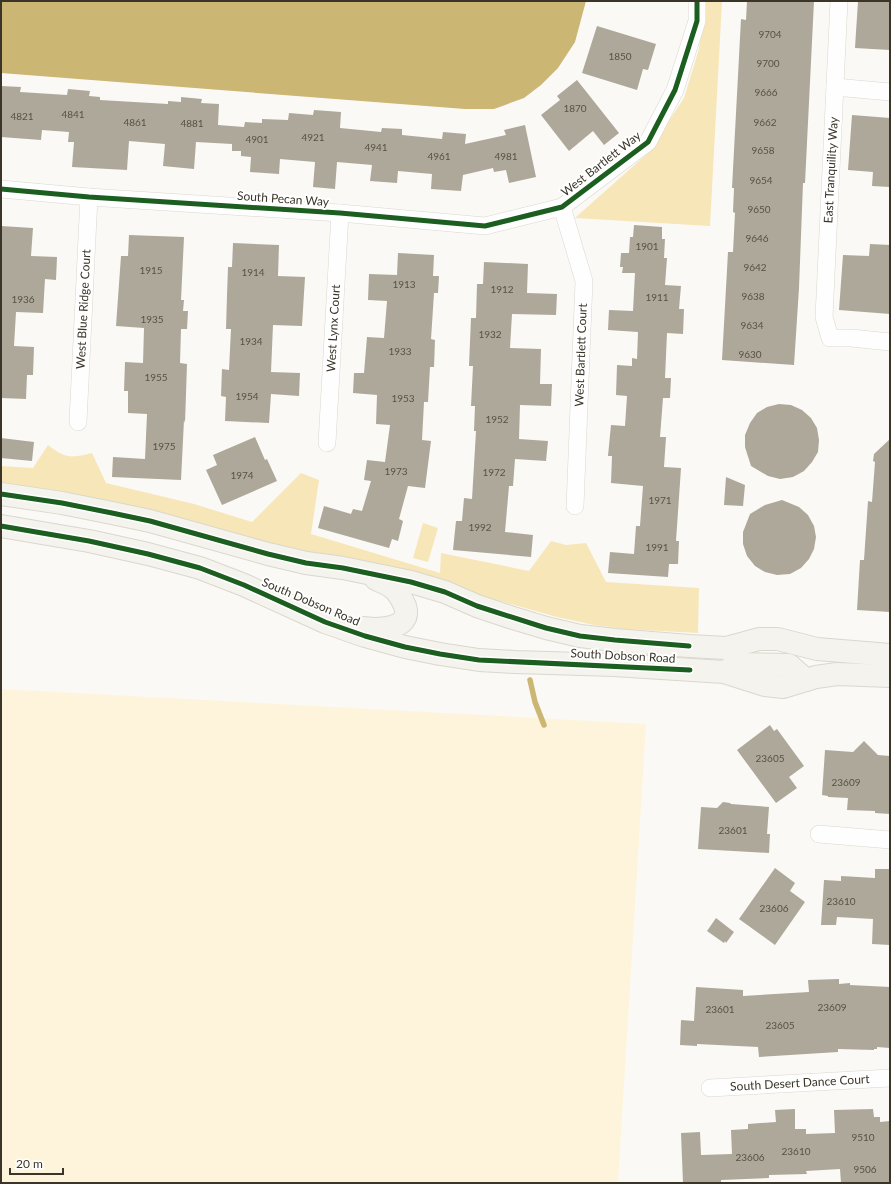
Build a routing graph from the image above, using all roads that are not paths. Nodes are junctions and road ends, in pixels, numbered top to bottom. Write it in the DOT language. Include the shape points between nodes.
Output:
graph roads {
  1 [pos="697,1"];
  2 [pos="839,1"];
  3 [pos="835,87"];
  4 [pos="890,92"];
  5 [pos="1,189"];
  6 [pos="89,197"];
  7 [pos="562,207"];
  8 [pos="340,213"];
  9 [pos="890,342"];
  10 [pos="78,422"];
  11 [pos="327,443"];
  12 [pos="1,494"];
  13 [pos="575,506"];
  14 [pos="1,526"];
  15 [pos="368,574"];
  16 [pos="326,622"];
  17 [pos="808,647"];
  18 [pos="726,648"];
  19 [pos="890,655"];
  20 [pos="724,672"];
  21 [pos="890,676"];
  22 [pos="806,680"];
  23 [pos="819,834"];
  24 [pos="890,840"];
  25 [pos="890,1078"];
  26 [pos="710,1088"];
  1 -- 7 [label="street, West Bartlett Way" via="697,21 675,90 648,142"];
  2 -- 3 [label="street, East Tranquility Way"];
  3 -- 4 [label="street"];
  3 -- 9 [label="street, East Tranquility Way" via="824,317 830,338"];
  5 -- 6 [label="street, South Pecan Way"];
  6 -- 8 [label="street, South Pecan Way"];
  6 -- 10 [label="street, West Blue Ridge Court"];
  7 -- 8 [label="street, South Pecan Way" via="485,226"];
  7 -- 13 [label="street, West Bartlett Court" via="584,281"];
  8 -- 11 [label="street, West Lynx Court"];
  12 -- 15 [label="street, South Dobson Road" via="62,502 150,521 268,554"];
  14 -- 16 [label="street, South Dobson Road" via="89,541 200,568"];
  15 -- 16 [label="street" via="393,588 402,598 406,609 401,623 393,627 374,629"];
  15 -- 18 [label="street, South Dobson Road" via="411,582 513,618 580,636"];
  16 -- 20 [label="street, South Dobson Road" via="405,647 479,660"];
  17 -- 18 [label="street, South Dobson Road" via="778,639 759,639"];
  17 -- 19 [label="street, South Dobson Road"];
  17 -- 22 [label="street"];
  18 -- 20 [label="street"];
  20 -- 22 [label="street, South Dobson Road" via="765,685 783,687"];
  21 -- 22 [label="street, South Dobson Road" via="837,674"];
  23 -- 24 [label="street"];
  25 -- 26 [label="street, South Desert Dance Court"];
}
